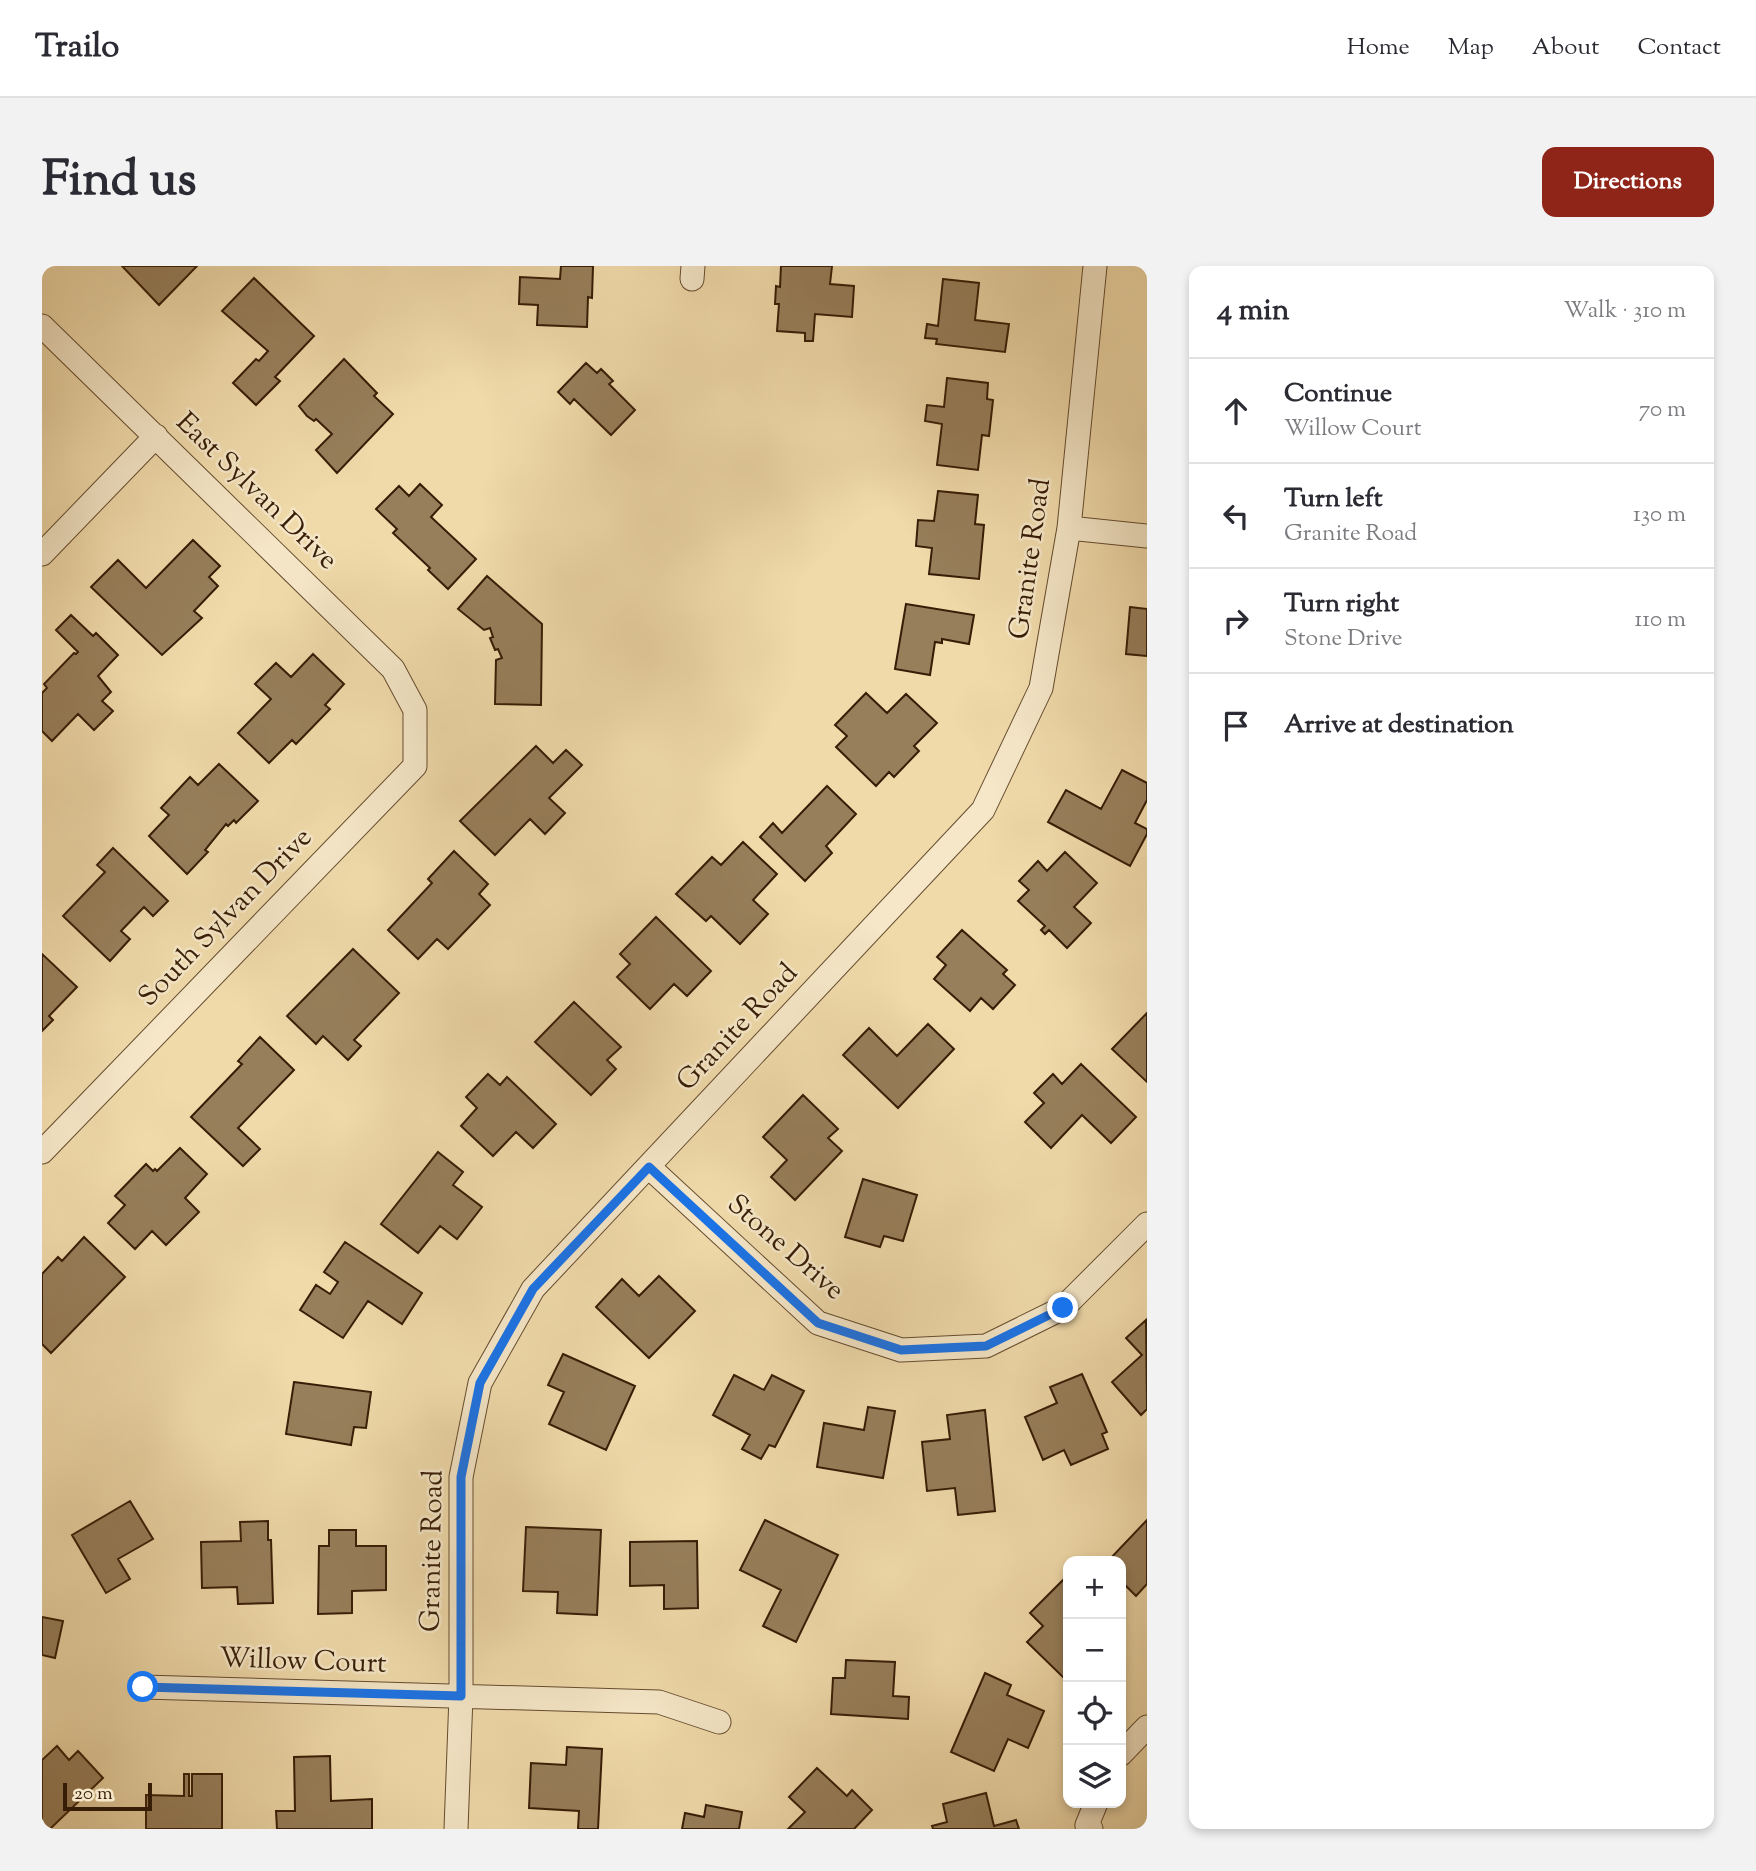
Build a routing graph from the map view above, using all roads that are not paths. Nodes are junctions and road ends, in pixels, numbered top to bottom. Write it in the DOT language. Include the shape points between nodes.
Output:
graph roads {
  1 [pos="1095,266"];
  2 [pos="42,326"];
  3 [pos="156,436"];
  4 [pos="1069,528"];
  5 [pos="1147,536"];
  6 [pos="42,554"];
  7 [pos="415,710"];
  8 [pos="42,1152"];
  9 [pos="649,1167"];
  10 [pos="1147,1224"];
  11 [pos="143,1687"];
  12 [pos="461,1696"];
  13 [pos="719,1721"];
  14 [pos="1147,1727"];
  15 [pos="1126,1749"];
  16 [pos="1094,1808"];
  17 [pos="456,1829"];
  18 [pos="1091,1829"];
  1 -- 4 [label="street, Granite Road"];
  2 -- 3 [label="street, East Sylvan Drive"];
  3 -- 6 [label="street"];
  3 -- 7 [label="street, East Sylvan Drive" via="393,669"];
  4 -- 5 [label="street"];
  4 -- 9 [label="street, Granite Road" via="1041,688 983,810"];
  7 -- 8 [label="street, South Sylvan Drive" via="415,766"];
  9 -- 10 [label="street, Stone Drive" via="818,1323 901,1350 986,1346 1063,1308"];
  9 -- 12 [label="street, Granite Road" via="533,1289 480,1383 461,1477"];
  11 -- 12 [label="street, Willow Court"];
  12 -- 13 [label="street, Willow Court" via="659,1702"];
  12 -- 17 [label="street, Granite Road"];
  14 -- 15 [label="street"];
  16 -- 18 [label="street" via="1087,1825"];
}
